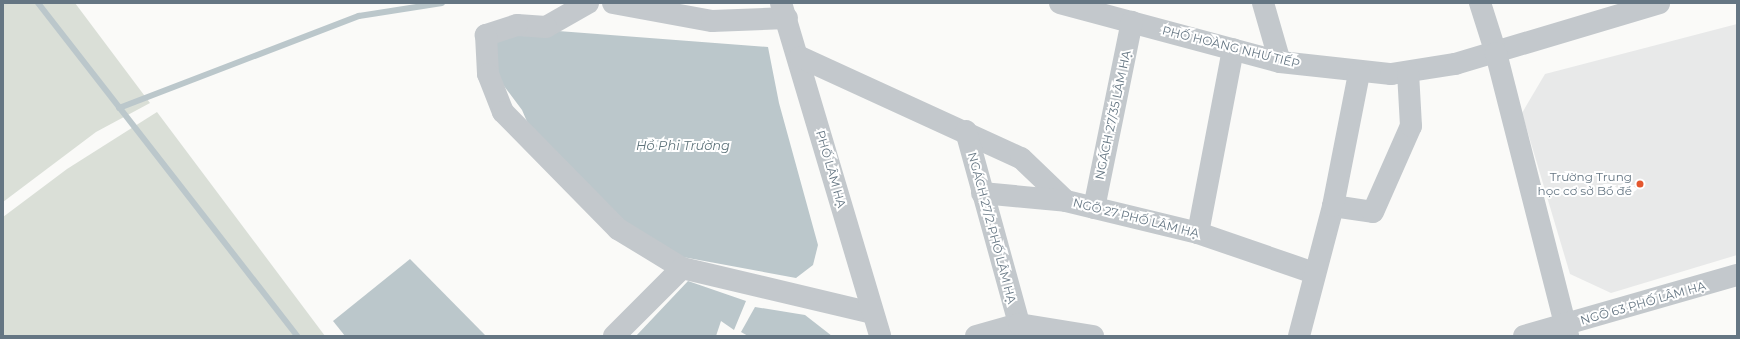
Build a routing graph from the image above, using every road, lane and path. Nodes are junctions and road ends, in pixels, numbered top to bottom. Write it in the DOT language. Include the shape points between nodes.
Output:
graph roads {
  1 [pos="588,3"];
  2 [pos="613,3"];
  3 [pos="1060,3"];
  4 [pos="1263,3"];
  5 [pos="1480,3"];
  6 [pos="1659,3"];
  7 [pos="784,11"];
  8 [pos="1132,22"];
  9 [pos="1233,48"];
  10 [pos="1496,53"];
  11 [pos="800,57"];
  12 [pos="1280,62"];
  13 [pos="1408,72"];
  14 [pos="1359,73"];
  15 [pos="966,131"];
  16 [pos="982,193"];
  17 [pos="1066,201"];
  18 [pos="1333,206"];
  19 [pos="1094,208"];
  20 [pos="1198,233"];
  21 [pos="682,268"];
  22 [pos="1314,273"];
  23 [pos="1737,275"];
  24 [pos="873,313"];
  25 [pos="1019,324"];
  26 [pos="1567,331"];
  27 [pos="614,336"];
  28 [pos="880,336"];
  29 [pos="976,336"];
  30 [pos="1093,336"];
  31 [pos="1298,336"];
  32 [pos="1524,336"];
  1 -- 21 [label="street" via="546,27 517,25 486,35 488,74 502,112 612,223"];
  2 -- 7 [label="street" via="712,21"];
  3 -- 8 [label="street, PHỐ HOÀNG NHƯ TIẾP"];
  4 -- 12 [label="street"];
  5 -- 10 [label="street"];
  6 -- 10 [label="street, PHỐ HOÀNG NHƯ TIẾP"];
  7 -- 11 [label="street, PHỐ LÂM HẠ"];
  8 -- 9 [label="street, PHỐ HOÀNG NHƯ TIẾP"];
  8 -- 19 [label="street, NGÁCH 27/35 LÂM HẠ"];
  9 -- 12 [label="street, PHỐ HOÀNG NHƯ TIẾP"];
  9 -- 20 [label="street"];
  10 -- 13 [label="street, PHỐ HOÀNG NHƯ TIẾP"];
  10 -- 26 [label="street"];
  11 -- 15 [label="street, NGÕ 27 PHỐ LÂM HẠ"];
  11 -- 24 [label="street, PHỐ LÂM HẠ"];
  12 -- 14 [label="street, PHỐ HOÀNG NHƯ TIẾP"];
  13 -- 14 [label="street, PHỐ HOÀNG NHƯ TIẾP"];
  13 -- 18 [label="street" via="1411,126 1373,212"];
  14 -- 18 [label="street"];
  15 -- 16 [label="street, NGÁCH 27/2 PHỐ LÂM HẠ"];
  15 -- 17 [label="street, NGÕ 27 PHỐ LÂM HẠ" via="1021,158"];
  16 -- 17 [label="street"];
  16 -- 25 [label="street, NGÁCH 27/2 PHỐ LÂM HẠ"];
  17 -- 19 [label="street, NGÕ 27 PHỐ LÂM HẠ"];
  18 -- 22 [label="street"];
  19 -- 20 [label="street, NGÕ 27 PHỐ LÂM HẠ"];
  20 -- 22 [label="street, NGÕ 27 PHỐ LÂM HẠ"];
  21 -- 24 [label="street"];
  21 -- 27 [label="street"];
  22 -- 31 [label="street"];
  23 -- 26 [label="street, NGÕ 63 PHỐ LÂM HẠ"];
  24 -- 28 [label="street, PHỐ LÂM HẠ"];
  25 -- 29 [label="street"];
  25 -- 30 [label="street"];
  26 -- 32 [label="street, NGÕ 63 PHỐ LÂM HẠ"];
}
